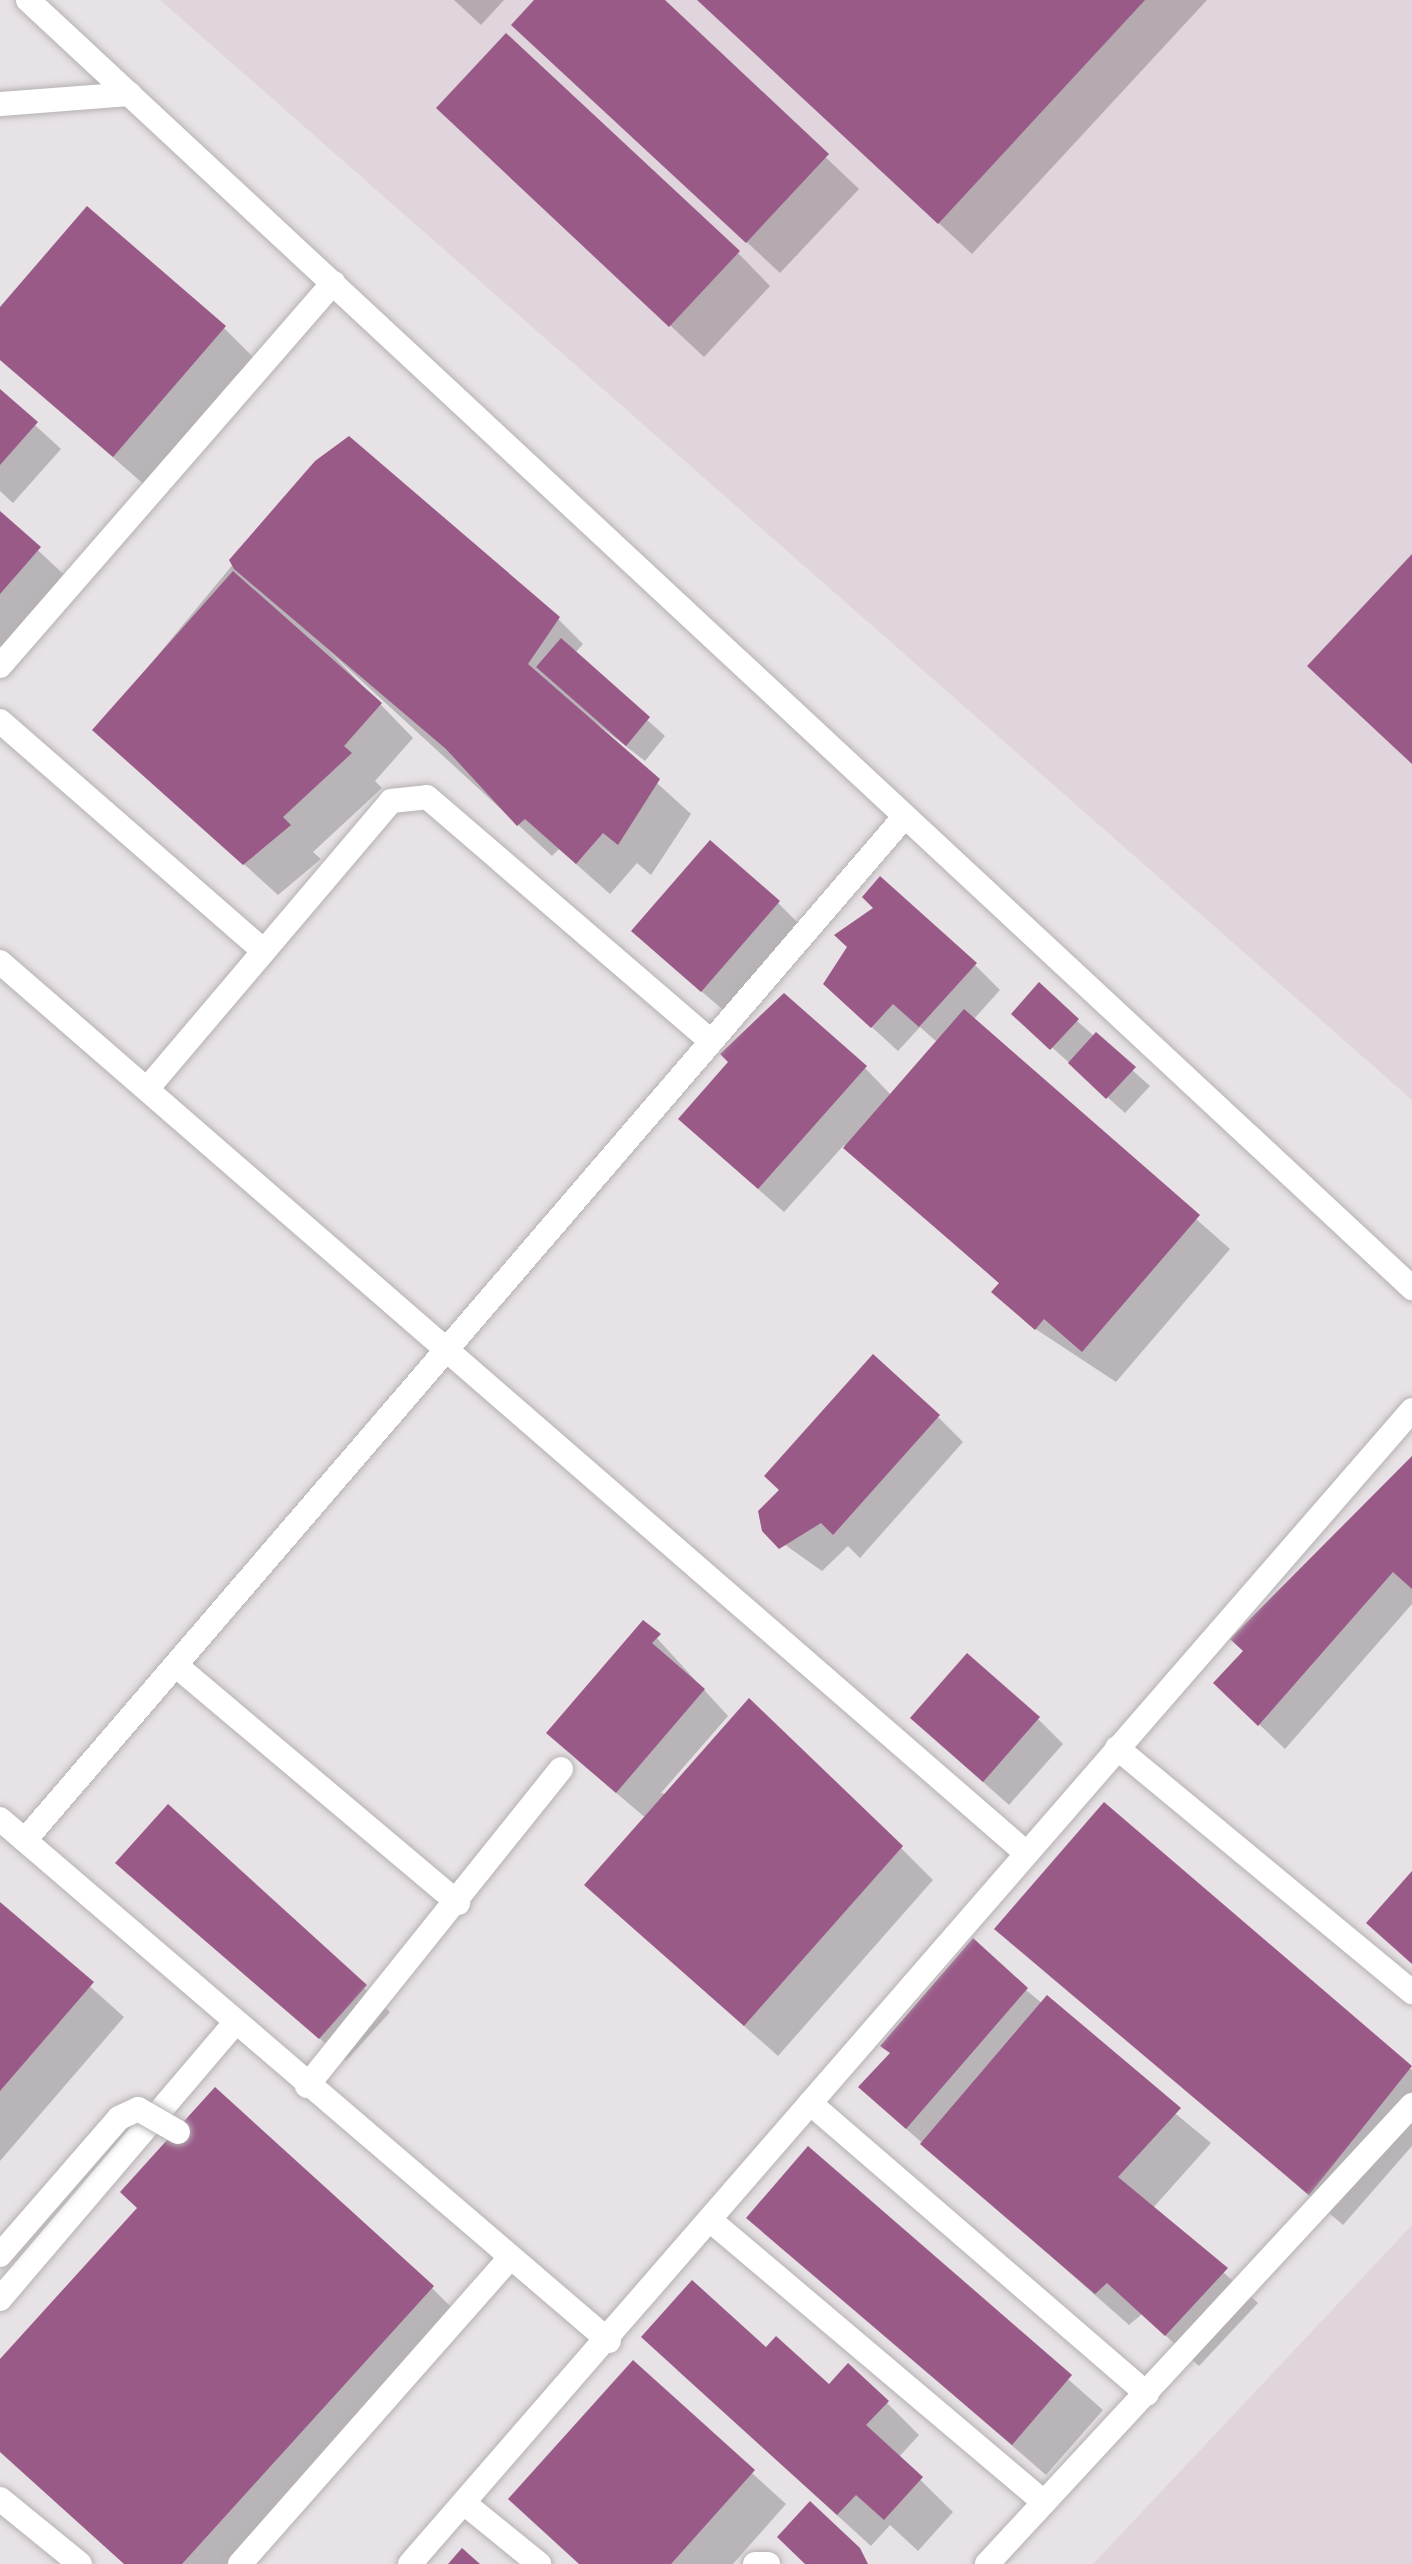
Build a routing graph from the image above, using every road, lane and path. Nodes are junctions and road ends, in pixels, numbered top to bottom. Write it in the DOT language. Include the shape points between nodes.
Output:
graph roads {
  1 [pos="28,0"];
  2 [pos="130,94"];
  3 [pos="0,104"];
  4 [pos="333,283"];
  5 [pos="0,667"];
  6 [pos="0,721"];
  7 [pos="901,821"];
  8 [pos="264,951"];
  9 [pos="0,962"];
  10 [pos="710,1040"];
  11 [pos="147,1089"];
  12 [pos="1412,1288"];
  13 [pos="452,1343"];
  14 [pos="1412,1410"];
  15 [pos="179,1668"];
  16 [pos="1118,1748"];
  17 [pos="560,1768"];
  18 [pos="0,1820"];
  19 [pos="25,1840"];
  20 [pos="1026,1853"];
  21 [pos="458,1904"];
  22 [pos="1412,1992"];
  23 [pos="235,2024"];
  24 [pos="307,2086"];
  25 [pos="810,2103"];
  26 [pos="1412,2105"];
  27 [pos="178,2132"];
  28 [pos="710,2220"];
  29 [pos="0,2255"];
  30 [pos="510,2258"];
  31 [pos="0,2299"];
  32 [pos="609,2341"];
  33 [pos="1147,2394"];
  34 [pos="0,2499"];
  35 [pos="1044,2502"];
  36 [pos="464,2503"];
  37 [pos="80,2564"];
  38 [pos="240,2564"];
  39 [pos="410,2564"];
  40 [pos="539,2564"];
  41 [pos="755,2564"];
  42 [pos="768,2564"];
  43 [pos="987,2564"];
  1 -- 2 [label="lane"];
  2 -- 3 [label="lane"];
  2 -- 4 [label="lane"];
  4 -- 5 [label="lane"];
  4 -- 7 [label="lane"];
  6 -- 8 [label="lane"];
  7 -- 10 [label="lane"];
  7 -- 12 [label="lane"];
  8 -- 10 [label="lane" via="392,801 427,797"];
  8 -- 11 [label="lane"];
  9 -- 11 [label="lane"];
  10 -- 13 [label="lane"];
  11 -- 13 [label="lane"];
  13 -- 15 [label="lane"];
  13 -- 20 [label="lane"];
  14 -- 16 [label="lane"];
  15 -- 19 [label="lane"];
  15 -- 21 [label="lane"];
  16 -- 20 [label="lane"];
  16 -- 22 [label="lane"];
  17 -- 21 [label="lane"];
  18 -- 19 [label="lane"];
  19 -- 23 [label="lane"];
  20 -- 25 [label="lane"];
  21 -- 24 [label="lane"];
  23 -- 24 [label="lane"];
  23 -- 31 [label="lane"];
  24 -- 30 [label="lane"];
  25 -- 28 [label="lane"];
  25 -- 33 [label="lane"];
  26 -- 33 [label="lane"];
  27 -- 29 [label="lane, bridge" via="138,2109 119,2118"];
  28 -- 32 [label="lane"];
  28 -- 35 [label="lane"];
  30 -- 32 [label="lane"];
  30 -- 38 [label="lane"];
  32 -- 36 [label="lane"];
  33 -- 35 [label="lane"];
  34 -- 37 [label="lane"];
  35 -- 43 [label="lane"];
  36 -- 39 [label="lane"];
  36 -- 40 [label="lane"];
  41 -- 42 [label="lane"];
}
